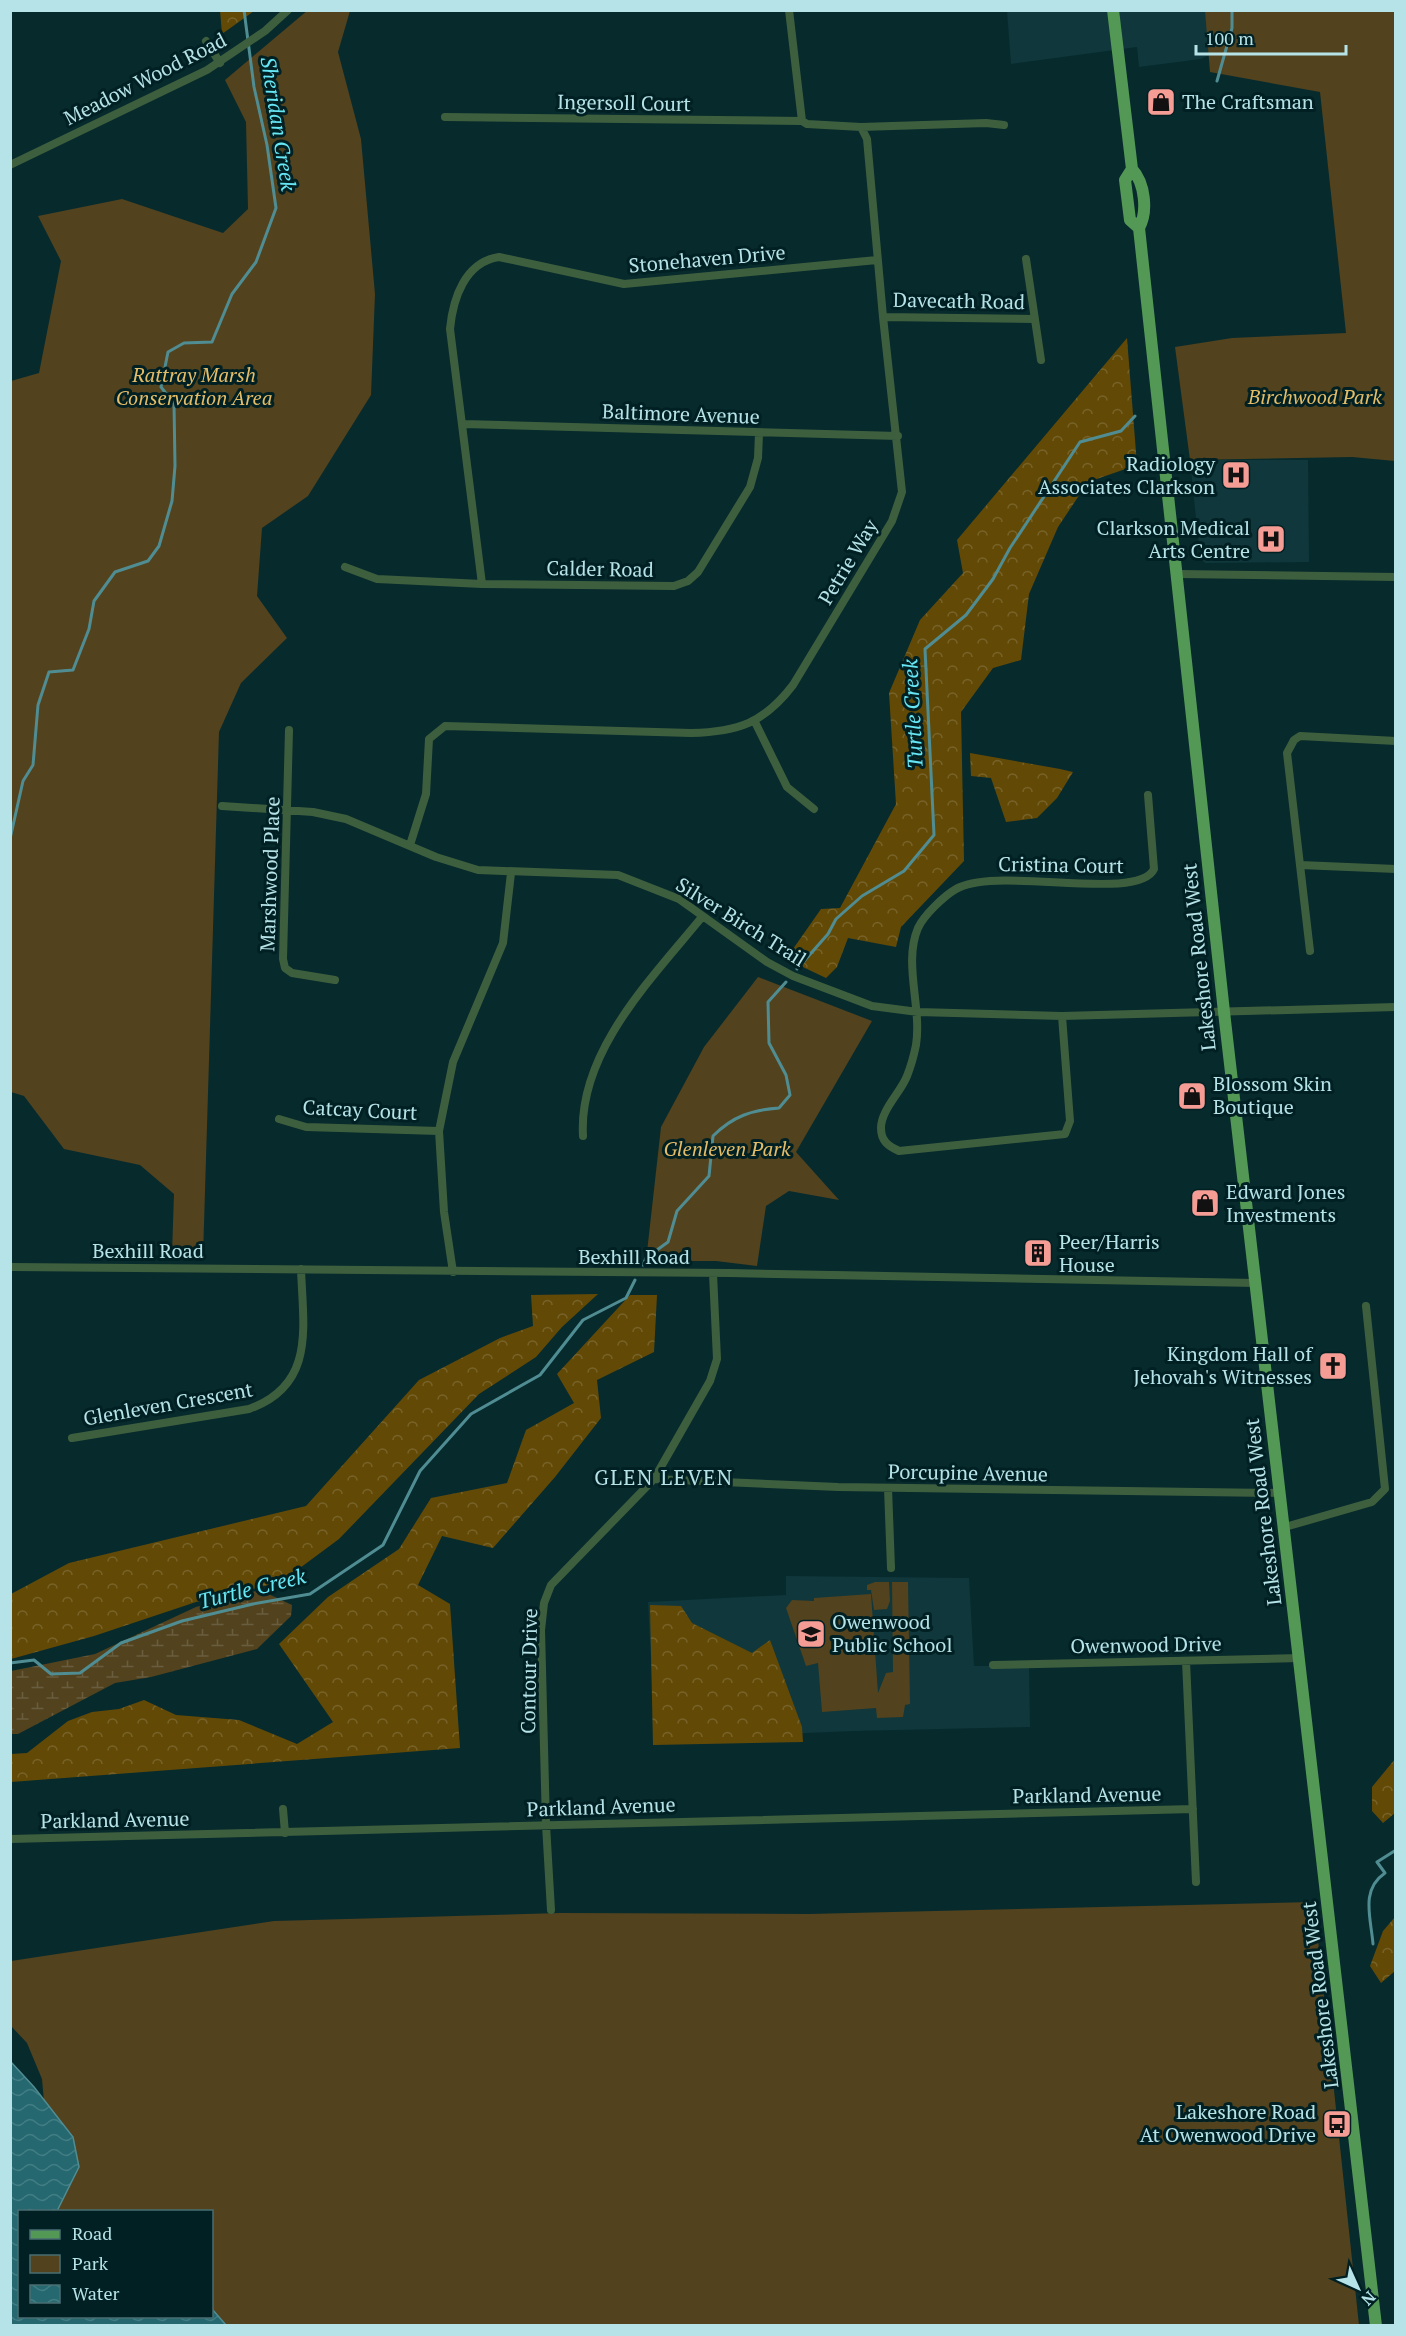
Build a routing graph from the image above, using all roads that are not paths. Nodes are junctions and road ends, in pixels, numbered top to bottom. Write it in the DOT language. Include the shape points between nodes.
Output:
graph roads {
  1 [pos="288,10"];
  2 [pos="789,10"];
  3 [pos="1113,10"];
  4 [pos="206,40"];
  5 [pos="220,63"];
  6 [pos="446,117"];
  7 [pos="802,121"];
  8 [pos="1004,125"];
  9 [pos="861,127"];
  10 [pos="10,165"];
  11 [pos="1026,259"];
  12 [pos="877,260"];
  13 [pos="883,317"];
  14 [pos="1035,319"];
  15 [pos="1041,360"];
  16 [pos="464,424"];
  17 [pos="759,433"];
  18 [pos="897,436"];
  19 [pos="345,567"];
  20 [pos="1178,574"];
  21 [pos="1395,576"];
  22 [pos="482,584"];
  23 [pos="755,722"];
  24 [pos="289,730"];
  25 [pos="1395,741"];
  26 [pos="1148,795"];
  27 [pos="222,806"];
  28 [pos="814,809"];
  29 [pos="289,810"];
  30 [pos="410,845"];
  31 [pos="1300,865"];
  32 [pos="1395,869"];
  33 [pos="511,873"];
  34 [pos="702,916"];
  35 [pos="1310,951"];
  36 [pos="335,980"];
  37 [pos="1395,1007"];
  38 [pos="918,1012"];
  39 [pos="1224,1012"];
  40 [pos="1062,1016"];
  41 [pos="279,1119"];
  42 [pos="439,1131"];
  43 [pos="583,1136"];
  44 [pos="10,1267"];
  45 [pos="301,1269"];
  46 [pos="453,1272"];
  47 [pos="713,1274"];
  48 [pos="1256,1283"];
  49 [pos="1366,1306"];
  50 [pos="72,1438"];
  51 [pos="654,1479"];
  52 [pos="888,1488"];
  53 [pos="1281,1493"];
  54 [pos="1285,1527"];
  55 [pos="891,1568"];
  56 [pos="1300,1658"];
  57 [pos="1186,1660"];
  58 [pos="993,1665"];
  59 [pos="283,1809"];
  60 [pos="1193,1809"];
  61 [pos="546,1825"];
  62 [pos="285,1833"];
  63 [pos="10,1839"];
  64 [pos="1196,1882"];
  65 [pos="551,1910"];
  66 [pos="1376,2325"];
  1 -- 5 [label="street, Meadow Wood Road"];
  2 -- 7 [label="street"];
  3 -- 20 [label="main road, Lakeshore Road West" via="1132,170 1140,178 1145,218 1139,228"];
  4 -- 5 [label="street"];
  5 -- 10 [label="street, Meadow Wood Road"];
  6 -- 7 [label="street, Ingersoll Court"];
  7 -- 9 [label="street"];
  8 -- 9 [label="street"];
  9 -- 12 [label="street, Petrie Way" via="867,139"];
  11 -- 14 [label="street"];
  12 -- 13 [label="street, Petrie Way"];
  12 -- 16 [label="street, Stonehaven Drive" via="624,284 499,257 486,259 469,273 455,302 450,329"];
  13 -- 14 [label="street, Davecath Road"];
  13 -- 18 [label="street, Petrie Way"];
  14 -- 15 [label="street"];
  16 -- 17 [label="street, Baltimore Avenue"];
  16 -- 22 [label="street, Stonehaven Drive"];
  17 -- 18 [label="street, Baltimore Avenue"];
  17 -- 22 [label="street, Calder Road" via="758,458 750,488 698,572 688,581 664,587"];
  18 -- 23 [label="street, Petrie Way" via="902,492 892,521 793,685 778,704"];
  19 -- 22 [label="street, Calder Road" via="377,579"];
  20 -- 21 [label="street"];
  20 -- 39 [label="main road, Lakeshore Road West"];
  23 -- 28 [label="street" via="787,787"];
  23 -- 30 [label="street, Petrie Way" via="722,733 445,726 429,739 426,794"];
  24 -- 29 [label="street, Marshwood Place"];
  25 -- 31 [label="street" via="1300,736 1294,740 1287,753"];
  26 -- 38 [label="street, Cristina Court" via="1154,869 1151,876 1123,884 992,880 958,888 940,903 919,926 912,946"];
  27 -- 29 [label="street, Silver Birch Trail"];
  29 -- 30 [label="street, Silver Birch Trail" via="346,819"];
  29 -- 36 [label="street, Marshwood Place" via="285,968 292,973"];
  30 -- 33 [label="street, Silver Birch Trail" via="478,870"];
  31 -- 32 [label="street"];
  31 -- 35 [label="street"];
  33 -- 34 [label="street, Silver Birch Trail" via="610,873 679,899"];
  33 -- 42 [label="street" via="502,943 453,1062"];
  34 -- 38 [label="street, Silver Birch Trail" via="767,962 808,983 872,1006"];
  34 -- 43 [label="street" via="612,1033 590,1079 581,1110"];
  37 -- 39 [label="street, Silver Birch Trail"];
  38 -- 40 [label="street, Silver Birch Trail"];
  38 -- 40 [label="street" via="916,1045 907,1077 881,1125 882,1137 899,1151 1065,1134 1070,1121"];
  39 -- 40 [label="street, Silver Birch Trail"];
  39 -- 48 [label="main road, Lakeshore Road West"];
  41 -- 42 [label="street, Catcay Court" via="306,1127"];
  42 -- 46 [label="street" via="441,1183"];
  44 -- 45 [label="street, Bexhill Road"];
  45 -- 46 [label="street, Bexhill Road"];
  45 -- 50 [label="street, Glenleven Crescent" via="301,1357 295,1375 269,1402 249,1409"];
  46 -- 47 [label="street, Bexhill Road"];
  47 -- 48 [label="street, Bexhill Road"];
  47 -- 51 [label="street, Contour Drive" via="715,1371"];
  48 -- 53 [label="main road, Lakeshore Road West"];
  49 -- 54 [label="street" via="1385,1489 1372,1502"];
  51 -- 52 [label="street, Porcupine Avenue"];
  51 -- 61 [label="street, Contour Drive" via="551,1585 544,1603 541,1630"];
  52 -- 53 [label="street, Porcupine Avenue"];
  52 -- 55 [label="street"];
  53 -- 54 [label="main road, Lakeshore Road West"];
  54 -- 56 [label="main road, Lakeshore Road West"];
  56 -- 57 [label="street, Owenwood Drive"];
  56 -- 66 [label="main road, Lakeshore Road West"];
  57 -- 58 [label="street, Owenwood Drive"];
  57 -- 60 [label="street"];
  59 -- 62 [label="street"];
  60 -- 61 [label="street, Parkland Avenue"];
  60 -- 64 [label="street"];
  61 -- 62 [label="street, Parkland Avenue"];
  61 -- 65 [label="street, Contour Drive"];
  62 -- 63 [label="street, Parkland Avenue"];
}
